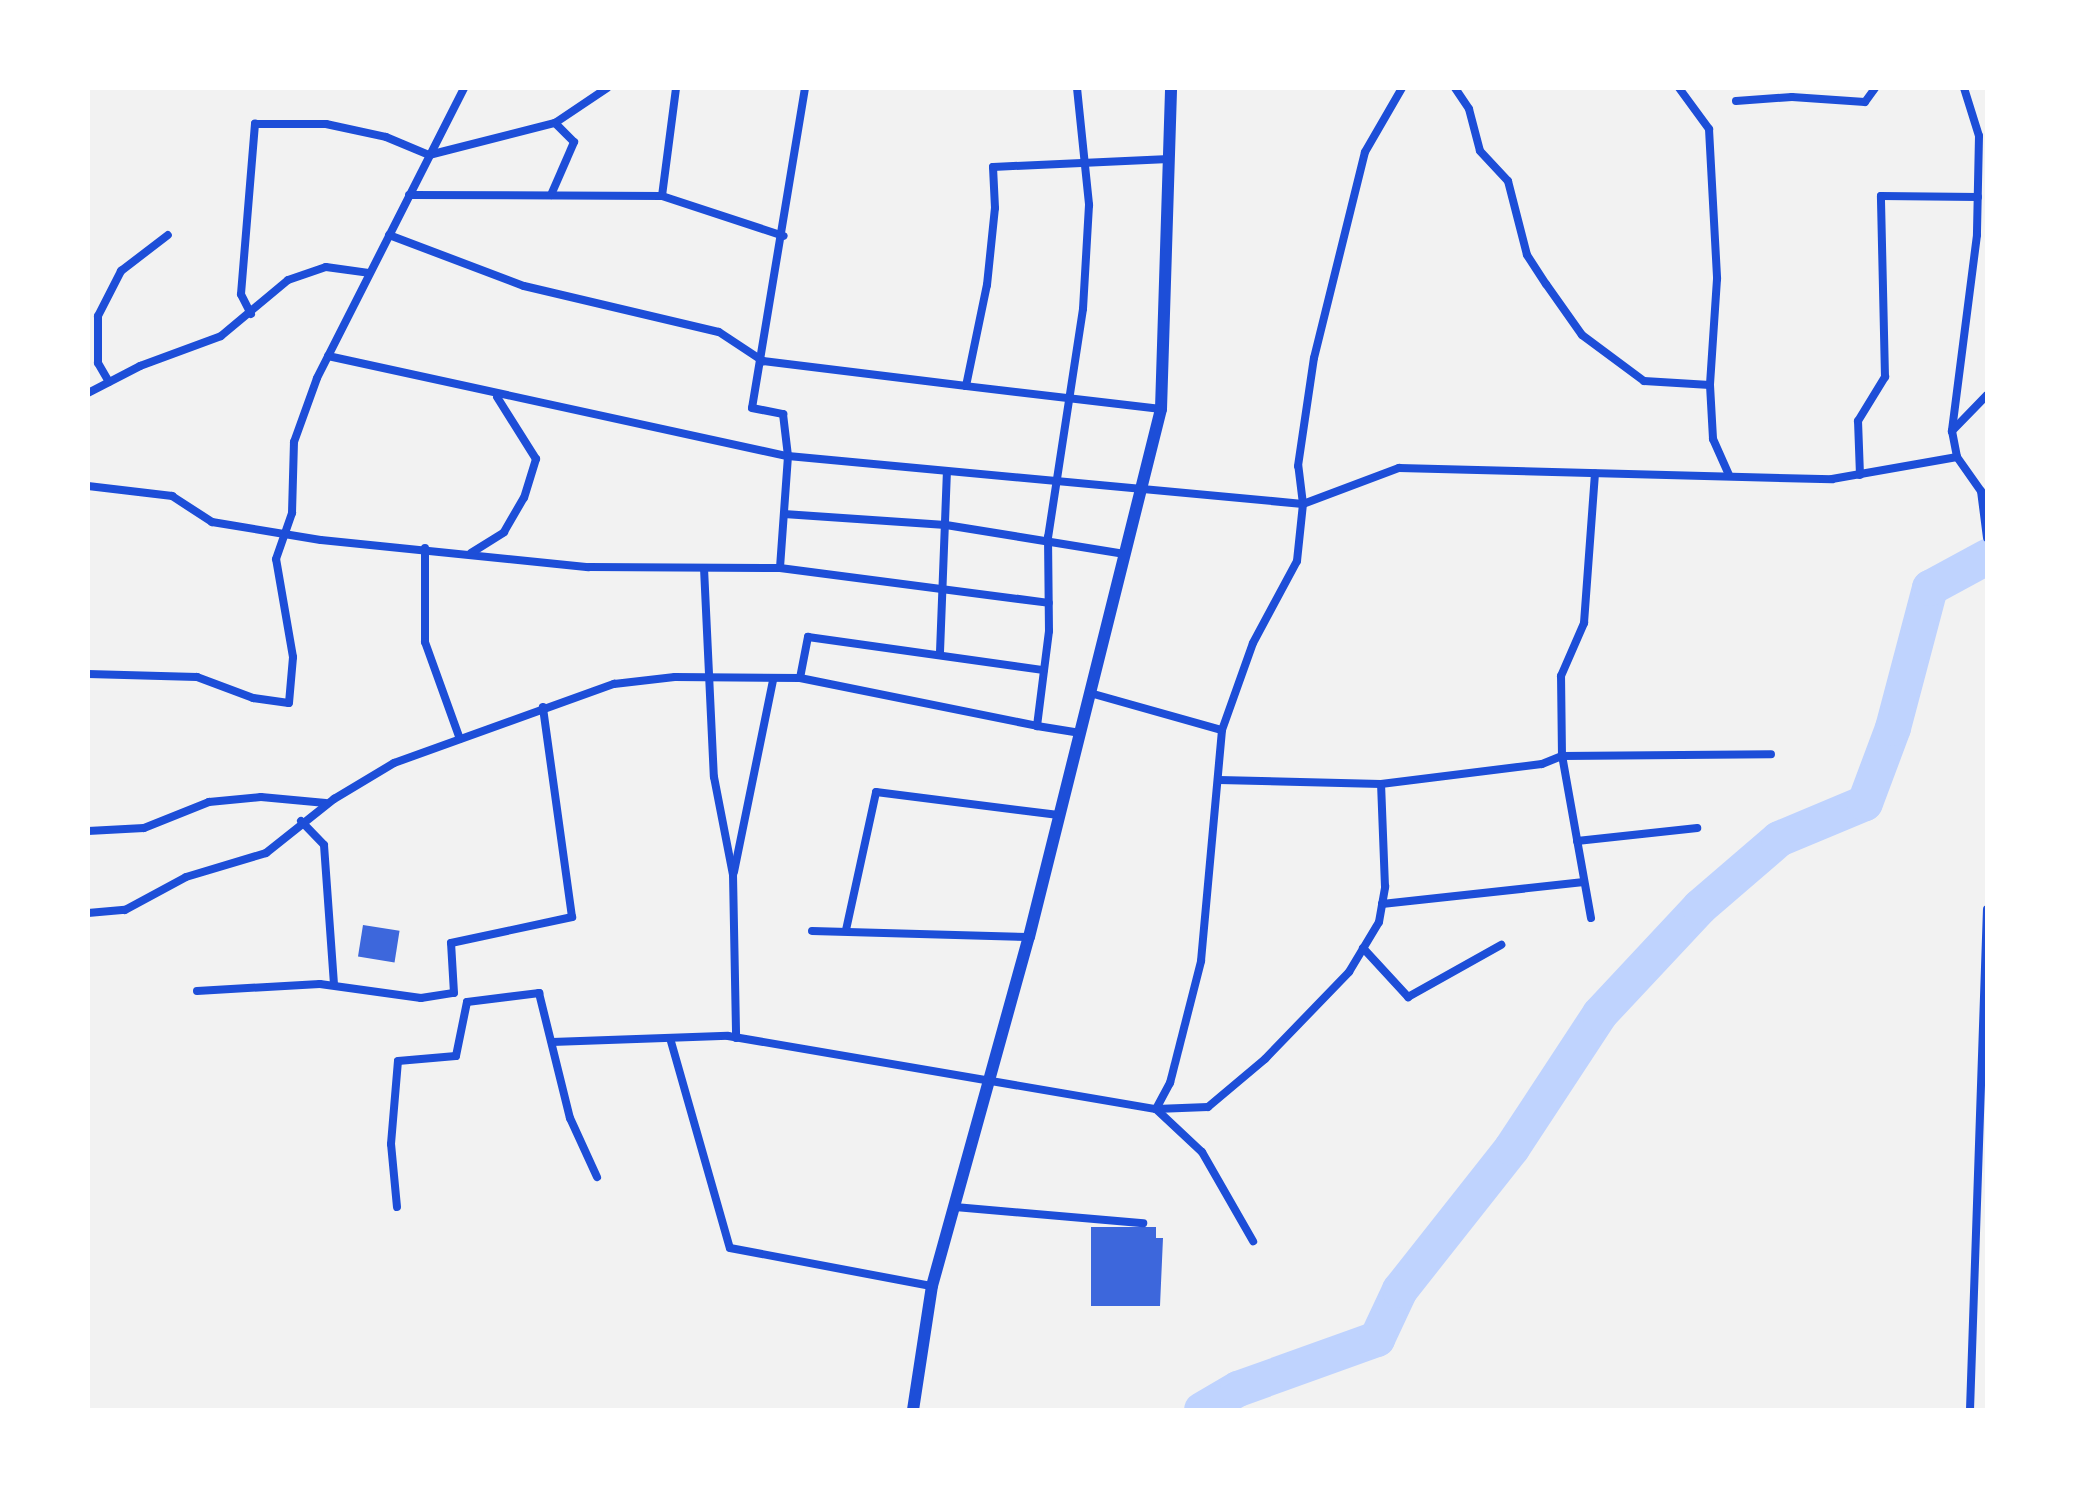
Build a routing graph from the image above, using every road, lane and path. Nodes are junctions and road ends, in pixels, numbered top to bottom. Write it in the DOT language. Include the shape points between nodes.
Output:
graph roads {
  1 [pos="464,88"];
  2 [pos="607,88"];
  3 [pos="676,88"];
  4 [pos="805,88"];
  5 [pos="1077,88"];
  6 [pos="1171,88"];
  7 [pos="1402,88"];
  8 [pos="1455,88"];
  9 [pos="1679,88"];
  10 [pos="1875,88"];
  11 [pos="1964,88"];
  12 [pos="1736,101"];
  13 [pos="555,123"];
  14 [pos="429,155"];
  15 [pos="1169,159"];
  16 [pos="1087,163"];
  17 [pos="409,195"];
  18 [pos="551,195"];
  19 [pos="662,196"];
  20 [pos="1978,197"];
  21 [pos="168,235"];
  22 [pos="389,235"];
  23 [pos="784,236"];
  24 [pos="369,273"];
  25 [pos="251,314"];
  26 [pos="328,356"];
  27 [pos="763,361"];
  28 [pos="109,382"];
  29 [pos="1710,385"];
  30 [pos="966,386"];
  31 [pos="88,393"];
  32 [pos="1987,395"];
  33 [pos="496,396"];
  34 [pos="1070,398"];
  35 [pos="1161,409"];
  36 [pos="1952,431"];
  37 [pos="788,456"];
  38 [pos="1957,457"];
  39 [pos="947,472"];
  40 [pos="1595,473"];
  41 [pos="1729,475"];
  42 [pos="1860,475"];
  43 [pos="1059,483"];
  44 [pos="88,486"];
  45 [pos="1141,492"];
  46 [pos="1303,504"];
  47 [pos="784,514"];
  48 [pos="946,525"];
  49 [pos="285,533"];
  50 [pos="1048,537"];
  51 [pos="1987,538"];
  52 [pos="425,548"];
  53 [pos="471,553"];
  54 [pos="1125,554"];
  55 [pos="704,568"];
  56 [pos="780,568"];
  57 [pos="942,591"];
  58 [pos="1049,603"];
  59 [pos="940,652"];
  60 [pos="1044,670"];
  61 [pos="88,674"];
  62 [pos="707,677"];
  63 [pos="800,678"];
  64 [pos="773,680"];
  65 [pos="1090,693"];
  66 [pos="543,707"];
  67 [pos="1037,726"];
  68 [pos="1222,730"];
  69 [pos="1080,733"];
  70 [pos="460,739"];
  71 [pos="1771,754"];
  72 [pos="1562,756"];
  73 [pos="1219,780"];
  74 [pos="1381,784"];
  75 [pos="327,803"];
  76 [pos="1059,815"];
  77 [pos="301,821"];
  78 [pos="1697,828"];
  79 [pos="88,831"];
  80 [pos="1577,841"];
  81 [pos="733,875"];
  82 [pos="1584,882"];
  83 [pos="1382,904"];
  84 [pos="1987,909"];
  85 [pos="88,913"];
  86 [pos="1591,918"];
  87 [pos="846,930"];
  88 [pos="812,931"];
  89 [pos="1029,937"];
  90 [pos="1501,945"];
  91 [pos="1363,948"];
  92 [pos="334,984"];
  93 [pos="197,991"];
  94 [pos="670,1038"];
  95 [pos="736,1038"];
  96 [pos="552,1042"];
  97 [pos="989,1083"];
  98 [pos="1156,1109"];
  99 [pos="597,1177"];
  100 [pos="397,1207"];
  101 [pos="955,1207"];
  102 [pos="1143,1223"];
  103 [pos="1253,1241"];
  104 [pos="932,1286"];
  105 [pos="913,1410"];
  106 [pos="1970,1410"];
  1 -- 14 [label="street"];
  2 -- 13 [label="street"];
  3 -- 19 [label="street"];
  4 -- 23 [label="street"];
  5 -- 16 [label="street"];
  6 -- 15 [label="street"];
  7 -- 46 [label="street" via="1365,152 1314,358 1298,466"];
  8 -- 29 [label="street" via="1469,109 1480,151 1508,181 1527,255 1582,335 1644,381"];
  9 -- 29 [label="street" via="1709,129 1717,279"];
  10 -- 12 [label="street" via="1865,102 1792,97"];
  11 -- 20 [label="street" via="1979,136"];
  13 -- 14 [label="street"];
  13 -- 18 [label="street" via="574,142"];
  14 -- 17 [label="street"];
  14 -- 25 [label="street" via="386,137 326,124 255,124 241,294"];
  15 -- 16 [label="street"];
  15 -- 35 [label="street"];
  16 -- 30 [label="street" via="993,167 995,208 987,285"];
  16 -- 34 [label="street" via="1083,309"];
  17 -- 18 [label="street"];
  17 -- 22 [label="street"];
  18 -- 19 [label="street"];
  19 -- 23 [label="street"];
  20 -- 36 [label="street"];
  20 -- 42 [label="street" via="1881,196 1885,377 1858,421"];
  21 -- 28 [label="street" via="121,271 98,316 98,363"];
  22 -- 24 [label="street"];
  22 -- 27 [label="street" via="524,286 719,332"];
  23 -- 27 [label="street"];
  24 -- 25 [label="street" via="326,267 288,280"];
  24 -- 26 [label="street"];
  25 -- 28 [label="street" via="221,336"];
  26 -- 33 [label="street"];
  26 -- 49 [label="street" via="294,442 292,513"];
  27 -- 30 [label="street"];
  27 -- 37 [label="street" via="752,408 783,414"];
  28 -- 31 [label="street"];
  29 -- 41 [label="street" via="1713,439"];
  30 -- 34 [label="street"];
  32 -- 36 [label="street"];
  33 -- 37 [label="street"];
  33 -- 53 [label="street" via="536,459 524,498 504,532"];
  34 -- 35 [label="street"];
  34 -- 43 [label="street"];
  35 -- 45 [label="street"];
  36 -- 38 [label="street"];
  37 -- 39 [label="street"];
  37 -- 47 [label="street"];
  38 -- 42 [label="street"];
  38 -- 51 [label="street" via="1981,491"];
  39 -- 43 [label="street"];
  39 -- 48 [label="street"];
  40 -- 41 [label="street"];
  40 -- 46 [label="street" via="1399,468"];
  40 -- 72 [label="street" via="1584,623 1561,676"];
  41 -- 42 [label="street"];
  43 -- 45 [label="street"];
  43 -- 50 [label="street"];
  44 -- 49 [label="street" via="172,496 212,522"];
  45 -- 46 [label="street"];
  45 -- 54 [label="street"];
  46 -- 68 [label="street" via="1297,561 1253,643"];
  47 -- 48 [label="street"];
  47 -- 56 [label="street"];
  48 -- 50 [label="street"];
  48 -- 57 [label="street"];
  49 -- 52 [label="street"];
  49 -- 61 [label="street" via="276,559 293,657 289,703 253,698 197,677"];
  50 -- 54 [label="street"];
  50 -- 58 [label="street"];
  52 -- 53 [label="street"];
  52 -- 70 [label="street" via="425,642"];
  53 -- 55 [label="street" via="589,567"];
  54 -- 65 [label="street"];
  55 -- 56 [label="street"];
  55 -- 62 [label="street"];
  56 -- 57 [label="street"];
  57 -- 58 [label="street"];
  57 -- 59 [label="street"];
  58 -- 60 [label="street"];
  59 -- 60 [label="street"];
  59 -- 63 [label="street" via="808,637"];
  60 -- 67 [label="street"];
  62 -- 64 [label="street"];
  62 -- 66 [label="street" via="614,684"];
  62 -- 81 [label="street" via="714,777"];
  63 -- 64 [label="street"];
  63 -- 67 [label="street"];
  64 -- 81 [label="street"];
  65 -- 68 [label="street"];
  65 -- 69 [label="street"];
  66 -- 70 [label="street"];
  66 -- 92 [label="street" via="572,917 451,943 454,993 421,998"];
  67 -- 69 [label="street"];
  68 -- 73 [label="street"];
  69 -- 76 [label="street"];
  70 -- 75 [label="street" via="394,763"];
  71 -- 72 [label="street"];
  72 -- 74 [label="street" via="1542,764"];
  72 -- 80 [label="street"];
  73 -- 74 [label="street"];
  73 -- 98 [label="street" via="1201,961 1170,1083"];
  74 -- 83 [label="street"];
  75 -- 77 [label="street"];
  75 -- 79 [label="street" via="261,797 209,802 144,828"];
  76 -- 87 [label="street" via="876,792"];
  76 -- 89 [label="street"];
  77 -- 85 [label="street" via="266,853 186,877 125,910"];
  77 -- 92 [label="street" via="324,845"];
  78 -- 80 [label="street"];
  80 -- 82 [label="street"];
  81 -- 95 [label="street"];
  82 -- 83 [label="street"];
  82 -- 86 [label="street"];
  83 -- 91 [label="street"];
  84 -- 106 [label="street"];
  87 -- 88 [label="street"];
  87 -- 89 [label="street"];
  89 -- 97 [label="street"];
  90 -- 91 [label="street" via="1408,997"];
  91 -- 98 [label="street" via="1349,972 1265,1059 1208,1107"];
  92 -- 93 [label="street"];
  94 -- 95 [label="street"];
  94 -- 96 [label="street"];
  94 -- 104 [label="street" via="730,1248"];
  95 -- 97 [label="street"];
  96 -- 99 [label="street" via="570,1118"];
  96 -- 100 [label="street" via="539,993 467,1002 456,1056 398,1061 391,1144"];
  97 -- 98 [label="street"];
  97 -- 101 [label="street"];
  98 -- 103 [label="street" via="1202,1152"];
  101 -- 102 [label="street"];
  101 -- 104 [label="street"];
  104 -- 105 [label="street"];
}
